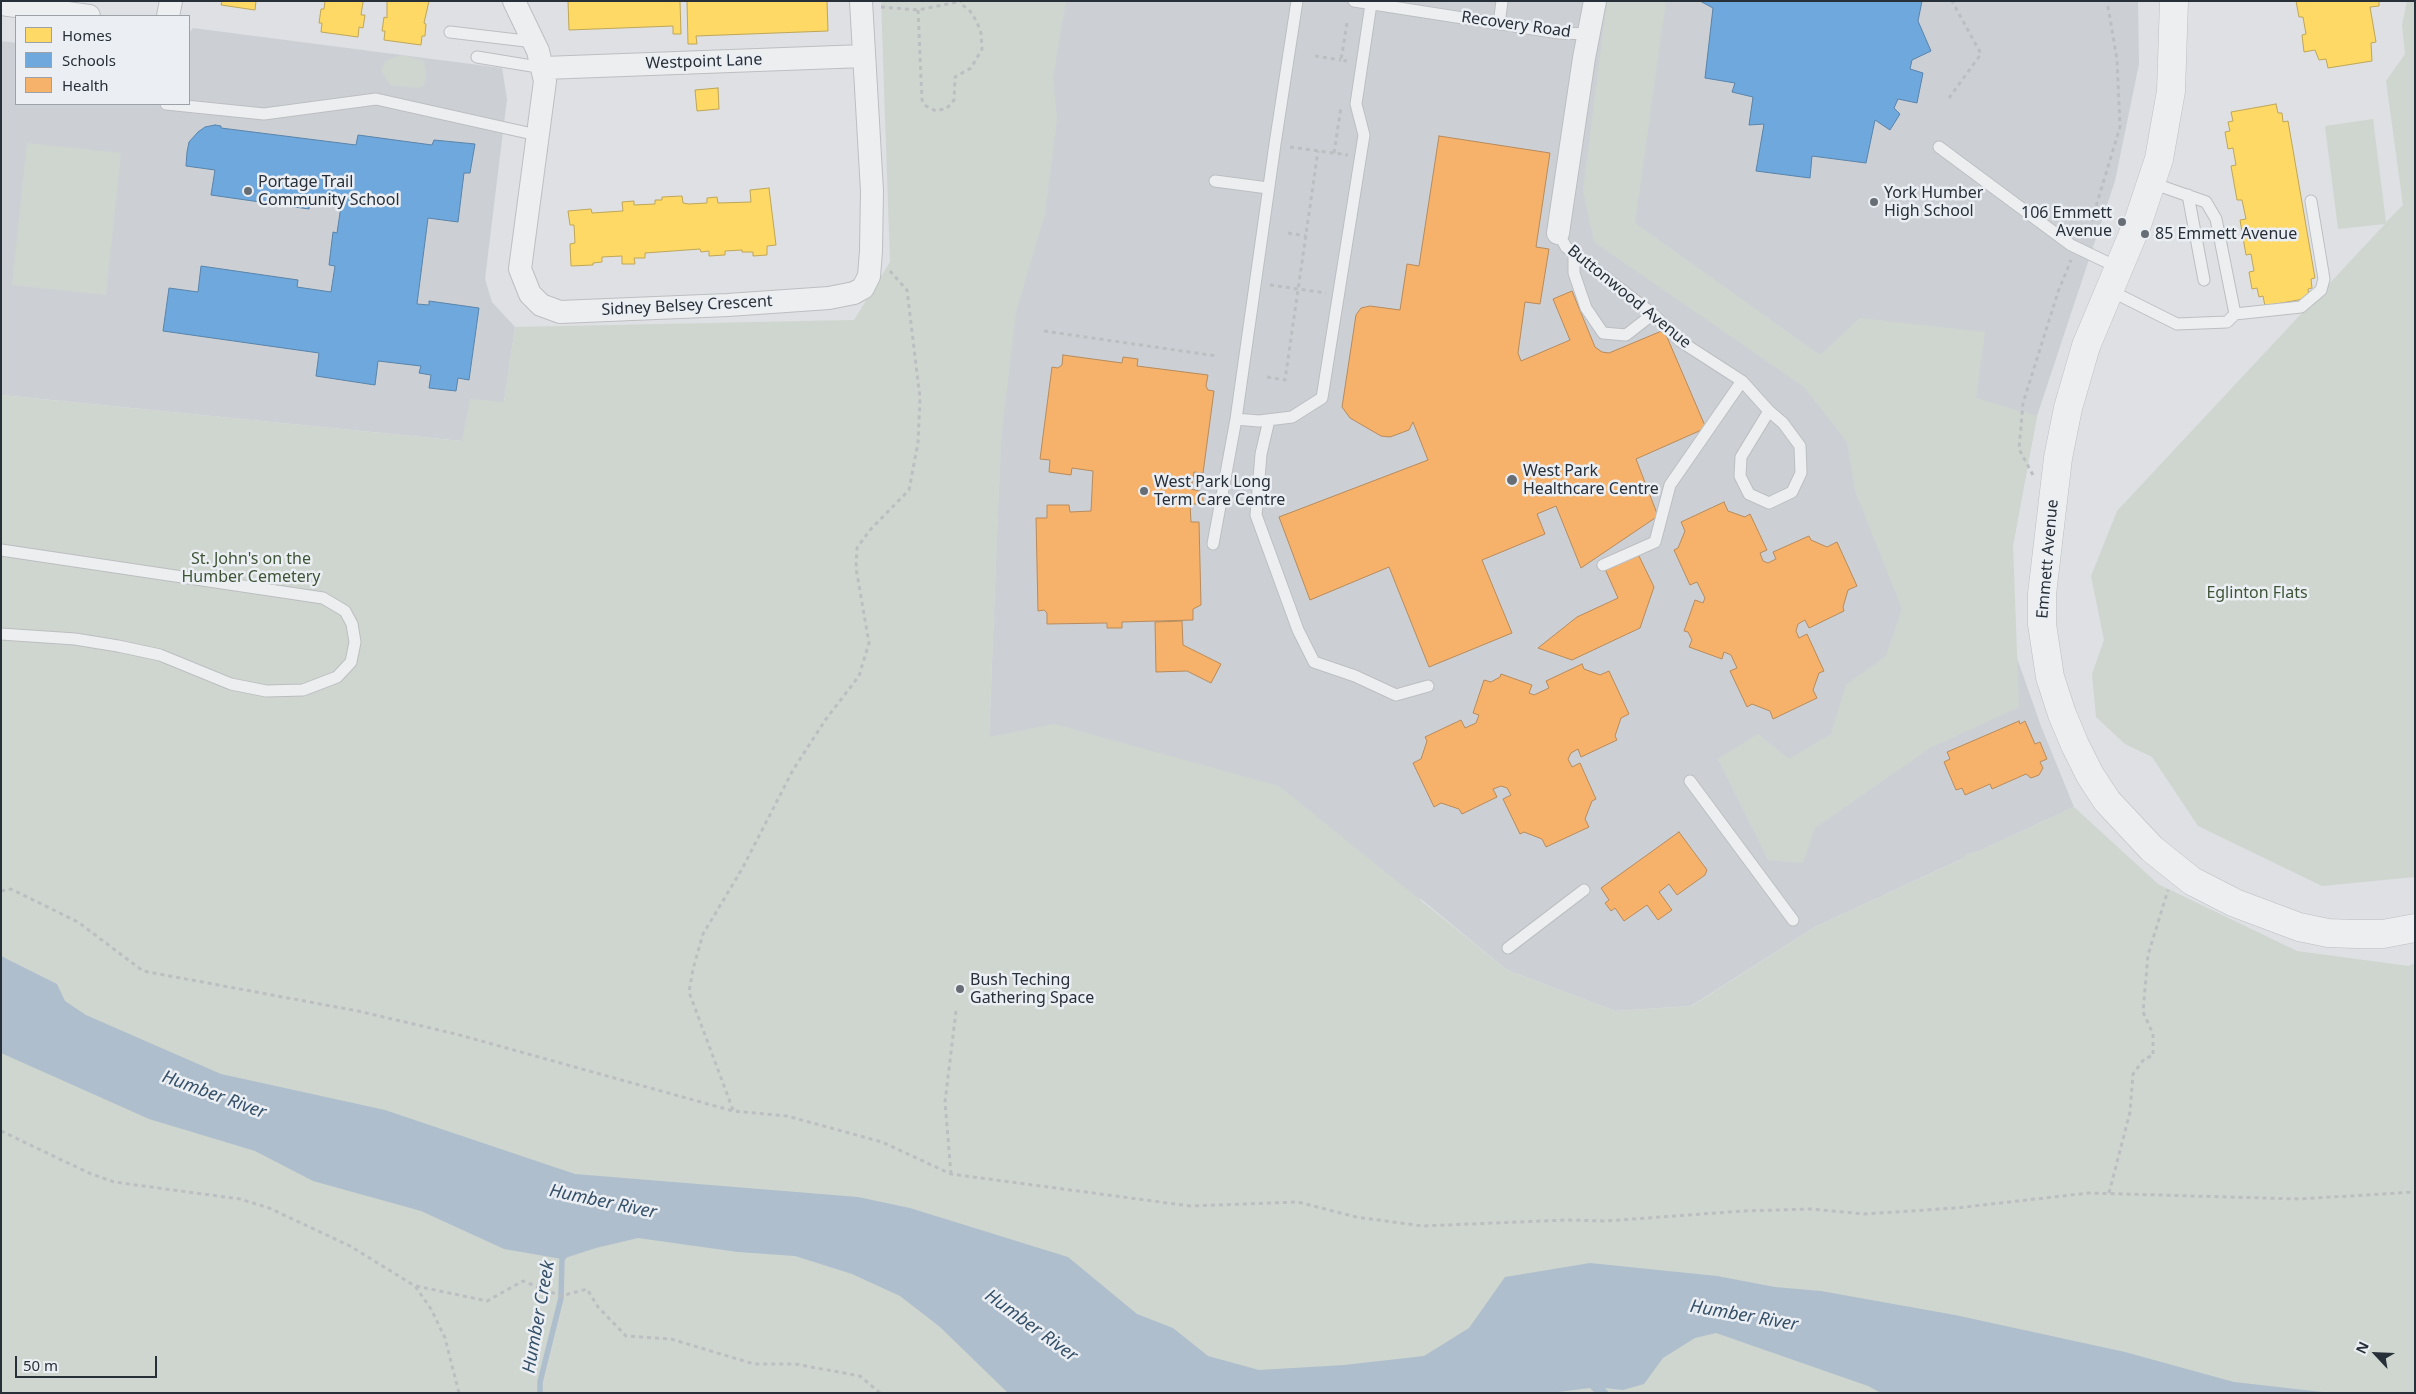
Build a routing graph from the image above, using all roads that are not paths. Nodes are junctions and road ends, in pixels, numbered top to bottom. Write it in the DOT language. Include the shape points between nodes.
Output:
graph roads {
  1 [pos="171,1"];
  2 [pos="514,1"];
  3 [pos="1298,1"];
  4 [pos="1354,1"];
  5 [pos="1502,1"];
  6 [pos="1595,1"];
  7 [pos="2174,1"];
  8 [pos="861,3"];
  9 [pos="1,4"];
  10 [pos="1371,4"];
  11 [pos="82,15"];
  12 [pos="168,15"];
  13 [pos="1499,24"];
  14 [pos="450,32"];
  15 [pos="1590,34"];
  16 [pos="534,42"];
  17 [pos="864,56"];
  18 [pos="477,57"];
  19 [pos="544,68"];
  20 [pos="176,105"];
  21 [pos="538,135"];
  22 [pos="1940,147"];
  23 [pos="1215,181"];
  24 [pos="2152,183"];
  25 [pos="1268,188"];
  26 [pos="2188,195"];
  27 [pos="2311,201"];
  28 [pos="1558,233"];
  29 [pos="1574,254"];
  30 [pos="2114,279"];
  31 [pos="2204,280"];
  32 [pos="1653,314"];
  33 [pos="2235,314"];
  34 [pos="1742,381"];
  35 [pos="1768,411"];
  36 [pos="1236,419"];
  37 [pos="1269,420"];
  38 [pos="1213,544"];
  39 [pos="1,550"];
  40 [pos="1603,565"];
  41 [pos="1,634"];
  42 [pos="1428,686"];
  43 [pos="1690,782"];
  44 [pos="1584,890"];
  45 [pos="1793,920"];
  46 [pos="2415,928"];
  47 [pos="1508,948"];
  1 -- 12 [label="street"];
  2 -- 16 [label="street, Sidney Belsey Crescent"];
  3 -- 25 [label="lane"];
  4 -- 10 [label="lane, Recovery Road"];
  5 -- 13 [label="lane"];
  6 -- 15 [label="street, Buttonwood Avenue"];
  7 -- 24 [label="street, Emmett Avenue" via="2171,91"];
  8 -- 17 [label="street, Sidney Belsey Crescent"];
  9 -- 11 [label="street"];
  10 -- 13 [label="lane, Recovery Road"];
  10 -- 37 [label="lane" via="1356,104 1364,135 1322,398 1292,417"];
  13 -- 15 [label="lane, Recovery Road" via="1566,34"];
  14 -- 16 [label="lane"];
  15 -- 28 [label="street, Buttonwood Avenue"];
  16 -- 19 [label="street, Sidney Belsey Crescent"];
  17 -- 19 [label="street, Westpoint Lane"];
  17 -- 21 [label="street, Sidney Belsey Crescent" via="872,192 871,251 869,276 863,288 854,293 829,298 598,311 560,312 541,305 530,294 520,269"];
  18 -- 19 [label="lane"];
  19 -- 21 [label="street, Sidney Belsey Crescent"];
  20 -- 21 [label="lane" via="264,114 376,99"];
  22 -- 30 [label="lane"];
  23 -- 25 [label="lane"];
  24 -- 26 [label="lane"];
  24 -- 30 [label="street, Emmett Avenue"];
  25 -- 36 [label="lane"];
  26 -- 31 [label="lane"];
  26 -- 33 [label="lane" via="2206,202 2216,219"];
  27 -- 33 [label="lane" via="2324,279 2321,290 2301,307"];
  28 -- 29 [label="lane, Buttonwood Avenue"];
  29 -- 32 [label="lane, Buttonwood Avenue"];
  29 -- 32 [label="lane" via="1574,273 1586,308 1603,334 1626,335"];
  30 -- 33 [label="lane" via="2177,324 2227,322"];
  30 -- 46 [label="street, Emmett Avenue" via="2086,346 2068,408 2046,543 2042,624 2050,677 2075,745 2107,801 2132,829 2192,881 2235,903 2299,927 2355,934 2384,934"];
  32 -- 34 [label="lane, Buttonwood Avenue" via="1680,341"];
  34 -- 35 [label="lane, Buttonwood Avenue"];
  34 -- 40 [label="lane" via="1670,485 1655,542"];
  35 -- 35 [label="lane, Buttonwood Avenue" via="1741,457 1740,476 1748,494 1769,503 1792,492 1801,473 1800,446 1783,423"];
  36 -- 37 [label="lane"];
  36 -- 38 [label="lane"];
  37 -- 42 [label="lane" via="1261,454 1256,515 1298,630 1314,662 1396,695"];
  39 -- 41 [label="lane" via="323,598 345,611 352,624 355,642 351,662 337,676 303,690 266,691 232,684 160,655 75,639"];
  43 -- 45 [label="lane"];
  44 -- 47 [label="lane"];
}
